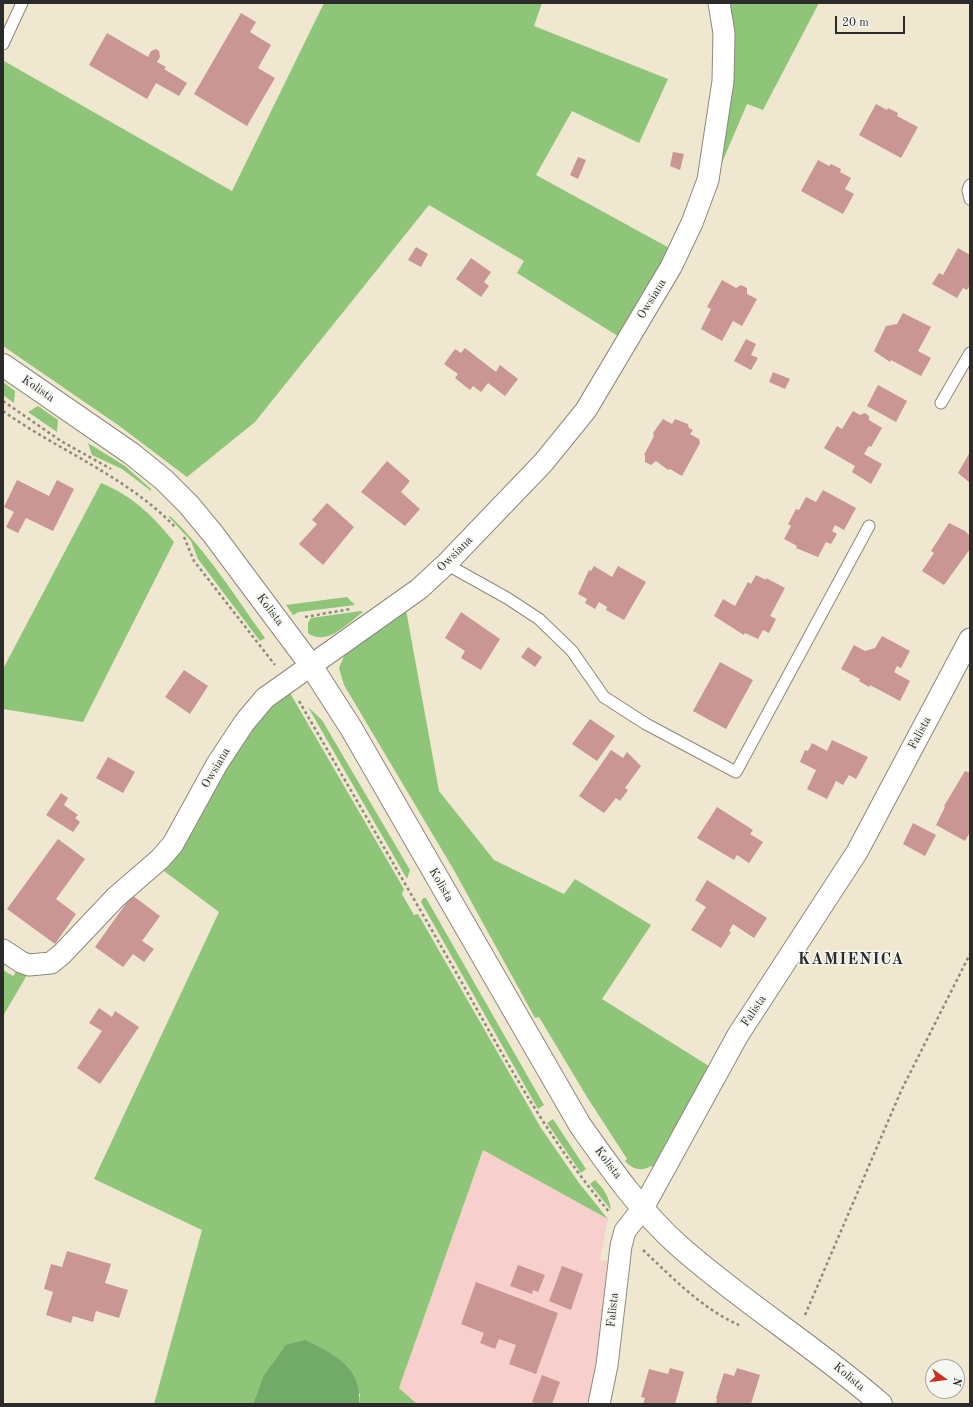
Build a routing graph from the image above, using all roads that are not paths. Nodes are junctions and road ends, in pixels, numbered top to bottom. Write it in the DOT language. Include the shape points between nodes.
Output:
graph roads {
  1 [pos="22,3"];
  2 [pos="719,3"];
  3 [pos="3,44"];
  4 [pos="970,185"];
  5 [pos="970,199"];
  6 [pos="970,354"];
  7 [pos="3,365"];
  8 [pos="941,403"];
  9 [pos="869,526"];
  10 [pos="446,564"];
  11 [pos="970,639"];
  12 [pos="310,664"];
  13 [pos="3,950"];
  14 [pos="643,1208"];
  15 [pos="599,1404"];
  16 [pos="881,1404"];
  1 -- 3 [label="lane"];
  2 -- 10 [label="street, Owsiana" via="724,33 723,81 716,136 708,180 672,267 586,410 543,463"];
  4 -- 5 [label="lane"];
  6 -- 8 [label="lane"];
  7 -- 12 [label="street, Kolista" via="132,454 164,480 214,534"];
  9 -- 10 [label="lane" via="736,772 646,724 604,697 572,652 539,619"];
  10 -- 12 [label="street, Owsiana" via="419,589"];
  11 -- 14 [label="street, Falista" via="857,852 738,1035"];
  12 -- 13 [label="street, Owsiana" via="265,698 244,723 217,764 173,844 160,859 116,897 62,954 51,963 29,965"];
  12 -- 14 [label="street, Kolista" via="384,783 580,1125"];
  14 -- 15 [label="street, Falista" via="625,1231 618,1261 607,1365"];
  14 -- 16 [label="street, Kolista" via="714,1276 848,1375"];
}
